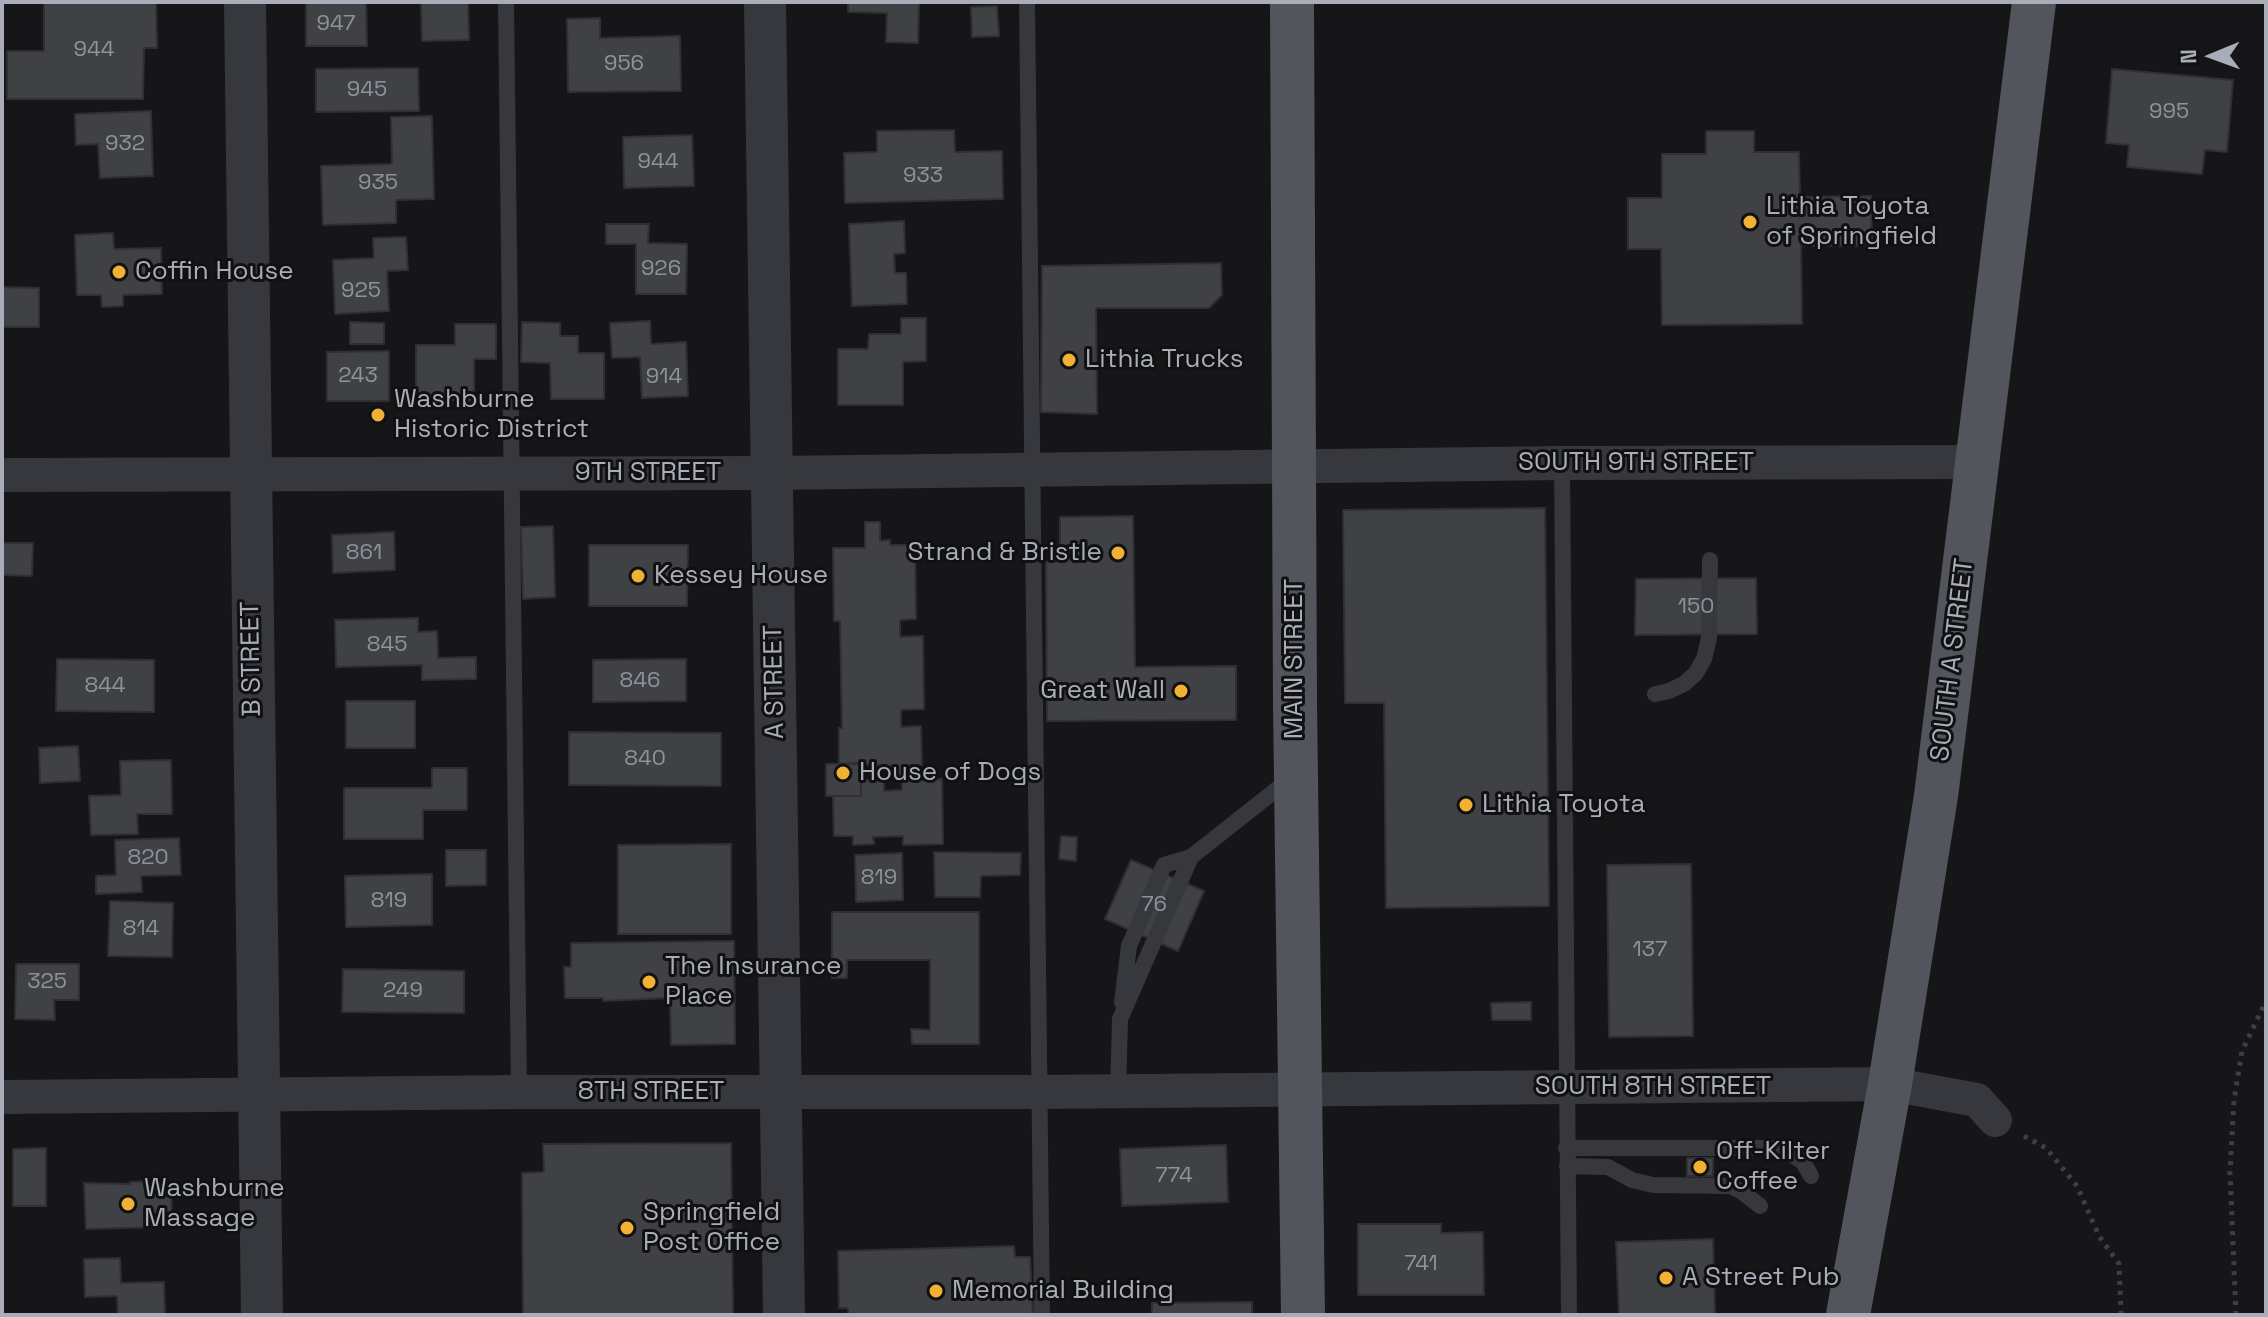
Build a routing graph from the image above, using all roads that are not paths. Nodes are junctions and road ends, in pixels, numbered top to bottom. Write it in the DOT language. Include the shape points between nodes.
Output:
graph roads {
  1 [pos="245,2"];
  2 [pos="506,2"];
  3 [pos="765,2"];
  4 [pos="1027,2"];
  5 [pos="1292,2"];
  6 [pos="2034,2"];
  7 [pos="1978,462"];
  8 [pos="1562,463"];
  9 [pos="1294,467"];
  10 [pos="1034,470"];
  11 [pos="773,473"];
  12 [pos="511,474"];
  13 [pos="2,475"];
  14 [pos="250,475"];
  15 [pos="1710,560"];
  16 [pos="1655,694"];
  17 [pos="1296,774"];
  18 [pos="1890,1084"];
  19 [pos="1566,1087"];
  20 [pos="1300,1088"];
  21 [pos="1118,1091"];
  22 [pos="519,1092"];
  23 [pos="1039,1092"];
  24 [pos="782,1093"];
  25 [pos="259,1094"];
  26 [pos="2,1097"];
  27 [pos="1995,1120"];
  28 [pos="1566,1148"];
  29 [pos="1567,1166"];
  30 [pos="1811,1176"];
  31 [pos="1760,1206"];
  32 [pos="262,1315"];
  33 [pos="784,1315"];
  34 [pos="1042,1315"];
  35 [pos="1303,1315"];
  36 [pos="1569,1315"];
  37 [pos="1848,1315"];
  1 -- 14 [label="street, B STREET"];
  2 -- 12 [label="lane"];
  3 -- 11 [label="street, A STREET"];
  4 -- 10 [label="lane"];
  5 -- 9 [label="main road, MAIN STREET"];
  6 -- 7 [label="main road, SOUTH A STREET"];
  7 -- 8 [label="street, SOUTH 9TH STREET"];
  7 -- 18 [label="main road, SOUTH A STREET" via="1936,796"];
  8 -- 9 [label="street, SOUTH 9TH STREET"];
  8 -- 19 [label="lane"];
  9 -- 10 [label="street, 9TH STREET"];
  9 -- 17 [label="main road, MAIN STREET"];
  10 -- 11 [label="street, 9TH STREET"];
  10 -- 23 [label="lane"];
  11 -- 12 [label="street, 9TH STREET"];
  11 -- 24 [label="street, A STREET"];
  12 -- 14 [label="street, 9TH STREET"];
  12 -- 22 [label="lane"];
  13 -- 14 [label="street, 9TH STREET"];
  14 -- 25 [label="street, B STREET"];
  15 -- 16 [label="lane" via="1704,659 1684,684"];
  17 -- 20 [label="main road, MAIN STREET"];
  17 -- 21 [label="lane" via="1191,857 1120,1019"];
  18 -- 19 [label="street, SOUTH 8TH STREET"];
  18 -- 27 [label="street, SOUTH 8TH STREET" via="1977,1100"];
  18 -- 37 [label="main road, SOUTH A STREET"];
  19 -- 20 [label="street, SOUTH 8TH STREET"];
  19 -- 28 [label="lane"];
  20 -- 21 [label="street, 8TH STREET"];
  20 -- 35 [label="main road, MAIN STREET"];
  21 -- 23 [label="street, 8TH STREET"];
  22 -- 24 [label="street, 8TH STREET"];
  22 -- 25 [label="street, 8TH STREET"];
  23 -- 24 [label="street, 8TH STREET"];
  23 -- 34 [label="lane"];
  24 -- 33 [label="street, A STREET"];
  25 -- 26 [label="street, 8TH STREET"];
  25 -- 32 [label="street, B STREET"];
  28 -- 29 [label="lane"];
  28 -- 30 [label="lane" via="1775,1148 1803,1162"];
  29 -- 31 [label="lane" via="1608,1167 1653,1185 1730,1186"];
  29 -- 36 [label="lane"];
}
